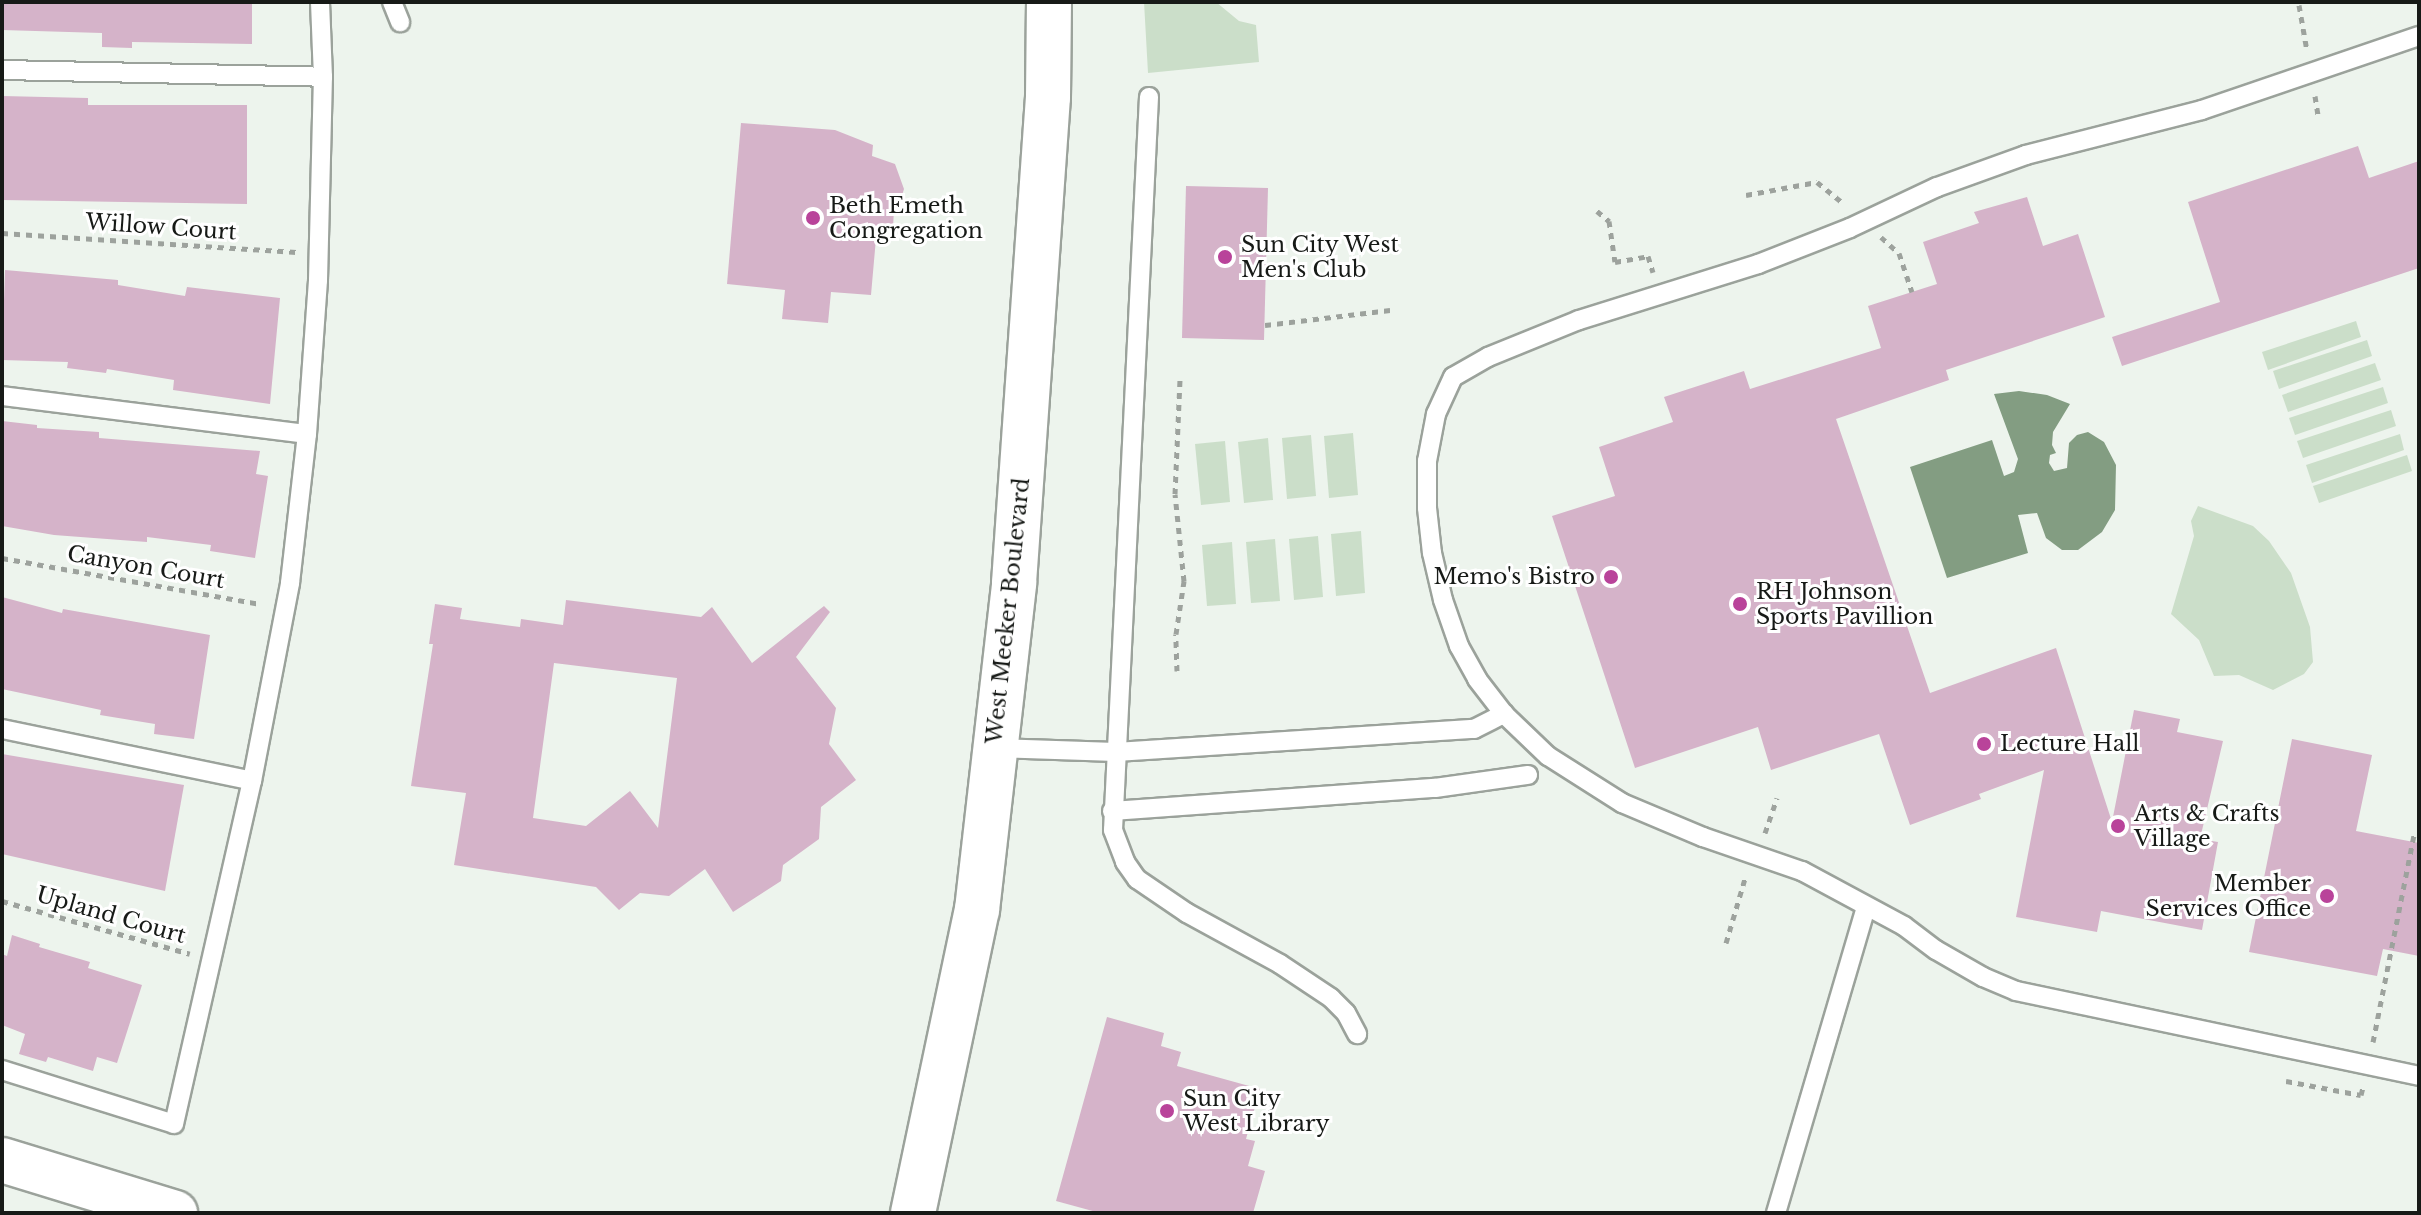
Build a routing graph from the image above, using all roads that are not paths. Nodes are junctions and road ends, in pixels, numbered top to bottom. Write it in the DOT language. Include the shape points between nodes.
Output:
graph roads {
  1 [pos="320,2"];
  2 [pos="392,2"];
  3 [pos="1049,2"];
  4 [pos="400,22"];
  5 [pos="2419,36"];
  6 [pos="2,70"];
  7 [pos="323,77"];
  8 [pos="1149,97"];
  9 [pos="2,396"];
  10 [pos="307,434"];
  11 [pos="1504,714"];
  12 [pos="2,729"];
  13 [pos="995,748"];
  14 [pos="1116,752"];
  15 [pos="1528,775"];
  16 [pos="252,781"];
  17 [pos="1112,811"];
  18 [pos="1866,907"];
  19 [pos="1357,1034"];
  20 [pos="2,1070"];
  21 [pos="2419,1076"];
  22 [pos="2,1160"];
  23 [pos="175,1213"];
  24 [pos="913,1213"];
  25 [pos="1776,1213"];
  1 -- 7 [label="lane"];
  2 -- 4 [label="lane"];
  3 -- 13 [label="street, West Meeker Boulevard" via="1048,97 1016,553"];
  5 -- 11 [label="lane" via="2202,110 2026,155 1758,264 1579,320 1453,377 1436,414 1427,461 1432,553 1459,646"];
  6 -- 7 [label="lane"];
  7 -- 10 [label="lane"];
  8 -- 14 [label="lane"];
  9 -- 10 [label="lane"];
  10 -- 16 [label="lane" via="285,608"];
  11 -- 14 [label="lane" via="1474,729"];
  11 -- 18 [label="lane" via="1548,756 1622,803 1802,871"];
  12 -- 16 [label="lane"];
  13 -- 14 [label="lane"];
  13 -- 24 [label="street, West Meeker Boulevard" via="977,910"];
  14 -- 17 [label="lane"];
  15 -- 17 [label="lane" via="1435,788"];
  16 -- 20 [label="lane" via="174,1124"];
  17 -- 19 [label="lane" via="1118,846 1137,879 1331,998"];
  18 -- 21 [label="lane" via="2016,991"];
  18 -- 25 [label="lane"];
  22 -- 23 [label="street"];
}
